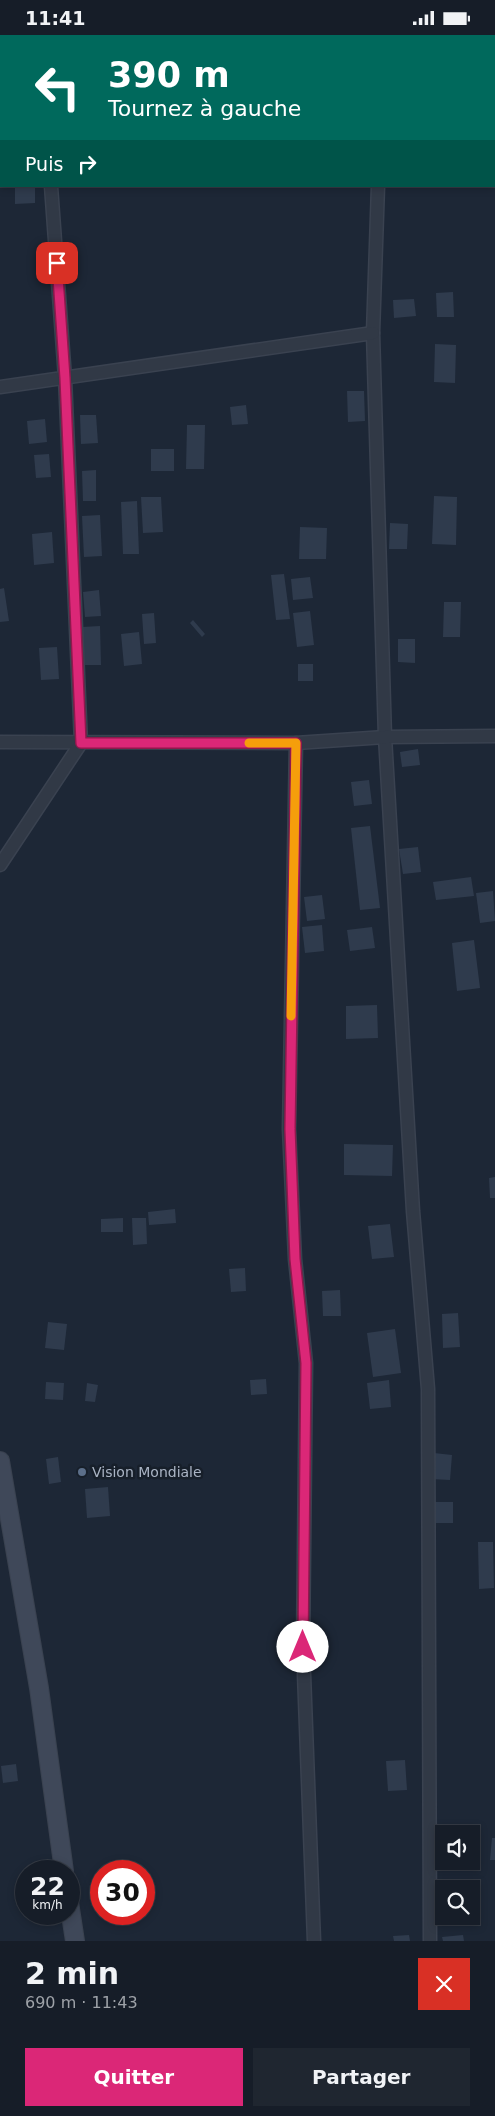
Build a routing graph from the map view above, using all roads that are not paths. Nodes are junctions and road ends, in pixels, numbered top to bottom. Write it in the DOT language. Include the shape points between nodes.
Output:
graph roads {
  1 [pos="51,187"];
  2 [pos="378,187"];
  3 [pos="374,333"];
  4 [pos="65,378"];
  5 [pos="0,387"];
  6 [pos="495,736"];
  7 [pos="385,737"];
  8 [pos="0,742"];
  9 [pos="81,743"];
  10 [pos="296,743"];
  11 [pos="0,865"];
  12 [pos="0,1461"];
  13 [pos="62,1860"];
  14 [pos="73,1925"];
  15 [pos="75,1941"];
  16 [pos="314,1941"];
  17 [pos="430,1941"];
  1 -- 4 [label="street"];
  2 -- 3 [label="street"];
  3 -- 4 [label="street"];
  3 -- 7 [label="street"];
  4 -- 5 [label="street"];
  4 -- 9 [label="street"];
  6 -- 7 [label="street"];
  7 -- 10 [label="street"];
  7 -- 17 [label="street" via="413,1211 428,1389"];
  8 -- 9 [label="street"];
  9 -- 10 [label="street"];
  9 -- 11 [label="street"];
  10 -- 16 [label="street" via="290,1129 295,1259 306,1363 303,1647"];
  12 -- 13 [label="street" via="39,1688"];
  14 -- 15 [label="street"];
}
